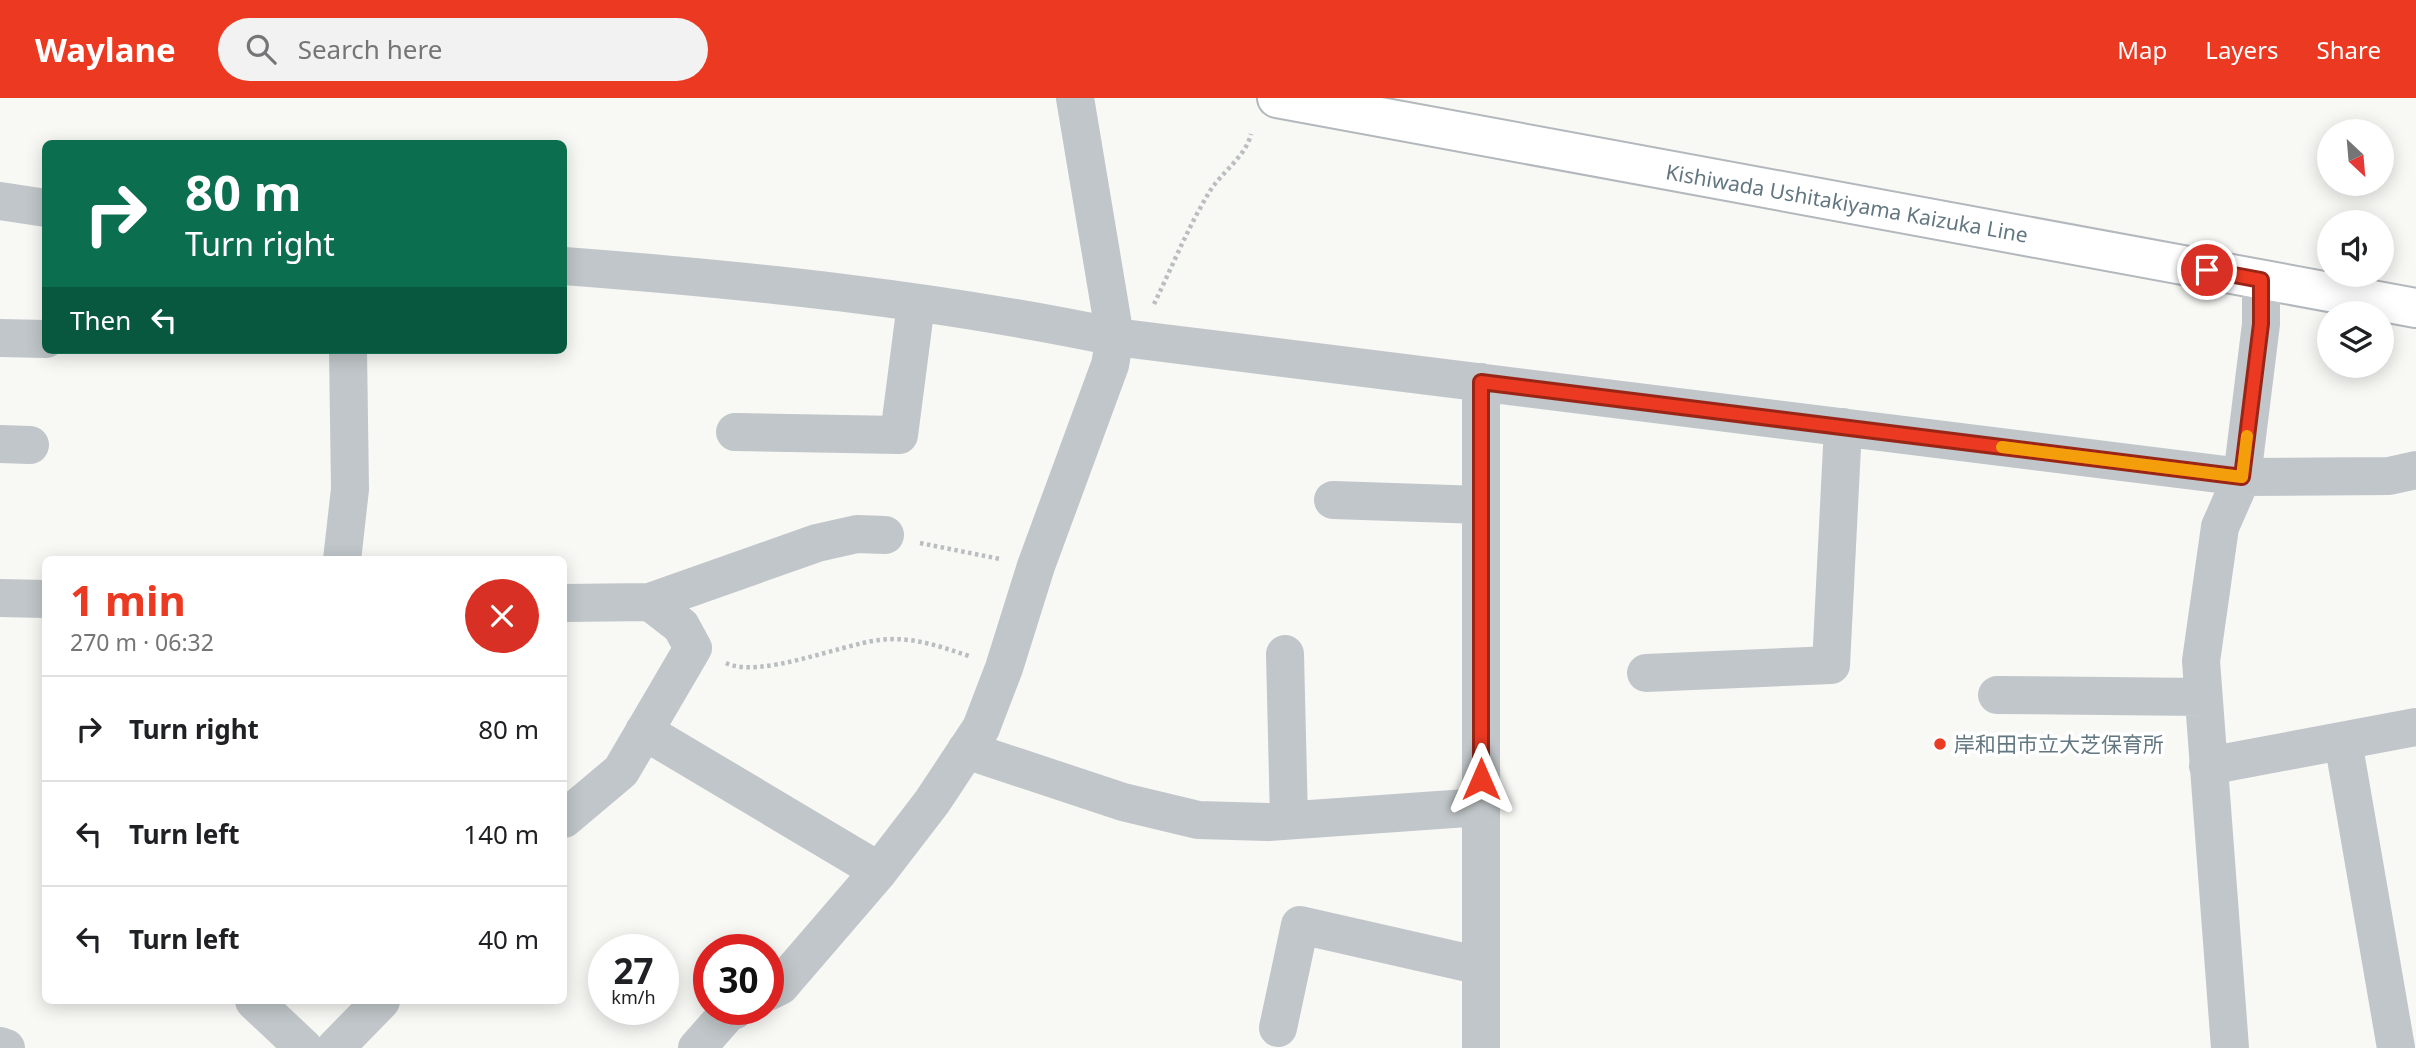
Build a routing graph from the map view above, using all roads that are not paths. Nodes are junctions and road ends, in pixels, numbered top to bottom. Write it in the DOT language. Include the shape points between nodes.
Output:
graph roads {
  1 [pos="1075,98"];
  2 [pos="1277,98"];
  3 [pos="0,201"];
  4 [pos="42,207"];
  5 [pos="567,266"];
  6 [pos="2261,280"];
  7 [pos="916,304"];
  8 [pos="2416,308"];
  9 [pos="0,338"];
  10 [pos="1126,338"];
  11 [pos="42,339"];
  12 [pos="348,354"];
  13 [pos="1481,382"];
  14 [pos="1843,427"];
  15 [pos="735,432"];
  16 [pos="2416,470"];
  17 [pos="2242,477"];
  18 [pos="1333,500"];
  19 [pos="1481,505"];
  20 [pos="885,535"];
  21 [pos="342,556"];
  22 [pos="0,598"];
  23 [pos="42,599"];
  24 [pos="649,602"];
  25 [pos="567,603"];
  26 [pos="1285,654"];
  27 [pos="1646,673"];
  28 [pos="1997,695"];
  29 [pos="2203,697"];
  30 [pos="2416,727"];
  31 [pos="644,731"];
  32 [pos="2343,741"];
  33 [pos="967,750"];
  34 [pos="2208,766"];
  35 [pos="1481,807"];
  36 [pos="567,818"];
  37 [pos="1289,820"];
  38 [pos="879,871"];
  39 [pos="1481,966"];
  40 [pos="784,981"];
  41 [pos="257,1004"];
  42 [pos="378,1004"];
  43 [pos="717,1025"];
  44 [pos="1278,1028"];
  45 [pos="0,1046"];
  46 [pos="6,1048"];
  47 [pos="304,1048"];
  48 [pos="335,1048"];
  49 [pos="697,1048"];
  50 [pos="1481,1048"];
  51 [pos="2230,1048"];
  52 [pos="2396,1048"];
  1 -- 10 [label="street"];
  2 -- 6 [label="main road, Kishiwada Ushitakiyama Kaizuka Line"];
  3 -- 4 [label="street"];
  5 -- 7 [label="street" via="750,281"];
  6 -- 8 [label="main road, Kishiwada Ushitakiyama Kaizuka Line"];
  6 -- 17 [label="street" via="2261,324"];
  7 -- 10 [label="street"];
  7 -- 15 [label="street" via="899,435"];
  9 -- 11 [label="street"];
  10 -- 13 [label="street"];
  10 -- 33 [label="street" via="1110,365 1004,667 981,728"];
  12 -- 21 [label="street" via="350,489"];
  13 -- 14 [label="street"];
  13 -- 19 [label="street"];
  14 -- 17 [label="street"];
  14 -- 27 [label="street" via="1831,666"];
  16 -- 17 [label="street" via="2389,476"];
  17 -- 29 [label="street" via="2220,527 2201,661"];
  18 -- 19 [label="street"];
  19 -- 35 [label="street"];
  20 -- 24 [label="street" via="857,534 817,543"];
  22 -- 23 [label="street"];
  24 -- 25 [label="street"];
  24 -- 31 [label="street" via="681,626 693,648"];
  26 -- 37 [label="street"];
  28 -- 29 [label="street"];
  29 -- 34 [label="street"];
  30 -- 32 [label="street"];
  31 -- 36 [label="street" via="621,771"];
  31 -- 38 [label="street"];
  32 -- 34 [label="street"];
  32 -- 52 [label="street"];
  33 -- 37 [label="street" via="1123,802 1198,820"];
  33 -- 38 [label="street"];
  34 -- 51 [label="street"];
  35 -- 37 [label="street"];
  35 -- 39 [label="street"];
  38 -- 40 [label="street"];
  39 -- 44 [label="street" via="1300,925"];
  39 -- 50 [label="street"];
  41 -- 47 [label="street"];
  42 -- 48 [label="street"];
  43 -- 49 [label="street"];
  45 -- 46 [label="street"];
}
